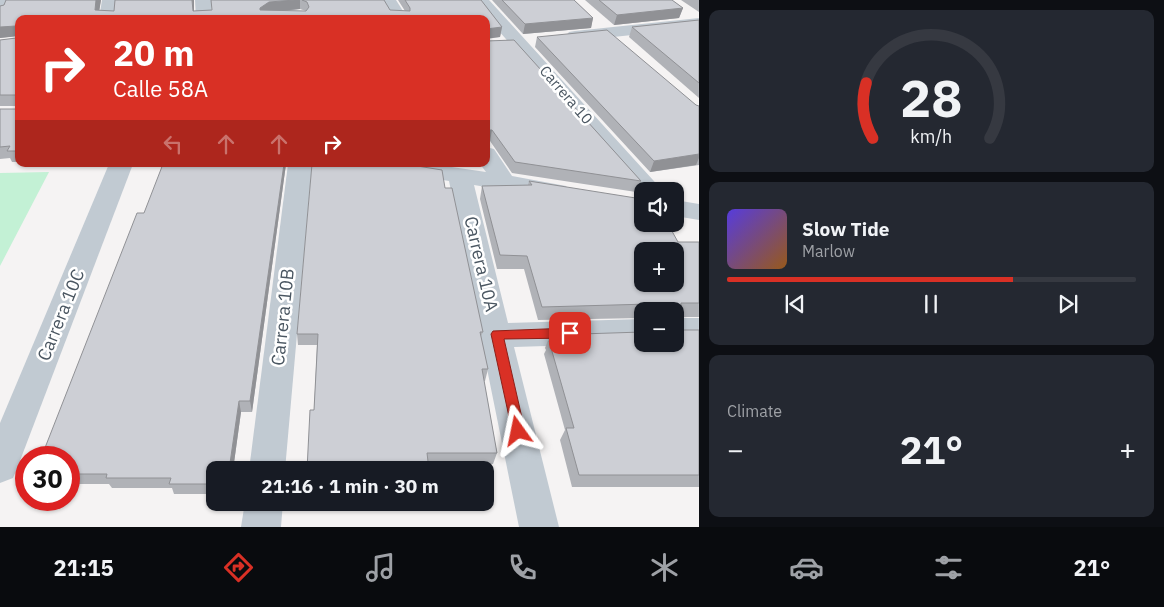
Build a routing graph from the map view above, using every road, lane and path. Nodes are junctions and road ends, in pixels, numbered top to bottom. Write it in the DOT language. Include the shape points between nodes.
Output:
graph roads {
  1 [pos="5,0"];
  2 [pos="110,0"];
  3 [pos="203,0"];
  4 [pos="388,0"];
  5 [pos="480,0"];
  6 [pos="0,11"];
  7 [pos="683,11"];
  8 [pos="108,15"];
  9 [pos="204,15"];
  10 [pos="397,15"];
  11 [pos="591,17"];
  12 [pos="699,22"];
  13 [pos="610,33"];
  14 [pos="555,38"];
  15 [pos="528,40"];
  16 [pos="494,44"];
  17 [pos="625,46"];
  18 [pos="490,160"];
  19 [pos="120,167"];
  20 [pos="300,167"];
  21 [pos="406,167"];
  22 [pos="460,176"];
  23 [pos="504,183"];
  24 [pos="634,187"];
  25 [pos="583,194"];
  26 [pos="684,210"];
  27 [pos="699,212"];
  28 [pos="684,330"];
  29 [pos="699,330"];
  30 [pos="634,331"];
  31 [pos="497,334"];
  32 [pos="268,461"];
  33 [pos="0,466"];
  34 [pos="263,511"];
  35 [pos="261,527"];
  36 [pos="539,527"];
  1 -- 6 [label="street"];
  2 -- 8 [label="street"];
  3 -- 9 [label="street"];
  4 -- 10 [label="street"];
  5 -- 15 [label="street, Carrera 10"];
  7 -- 12 [label="street"];
  11 -- 13 [label="street"];
  12 -- 13 [label="street"];
  13 -- 14 [label="street"];
  13 -- 17 [label="street"];
  15 -- 16 [label="street"];
  15 -- 24 [label="street, Carrera 10"];
  18 -- 23 [label="street"];
  19 -- 33 [label="street, Carrera 10C"];
  20 -- 32 [label="street, Carrera 10B"];
  21 -- 22 [label="street"];
  22 -- 23 [label="street"];
  22 -- 31 [label="street, Carrera 10A"];
  23 -- 25 [label="street"];
  26 -- 27 [label="street"];
  28 -- 29 [label="street"];
  30 -- 31 [label="street"];
  31 -- 36 [label="street, Carrera 10A"];
  34 -- 35 [label="street"];
}
